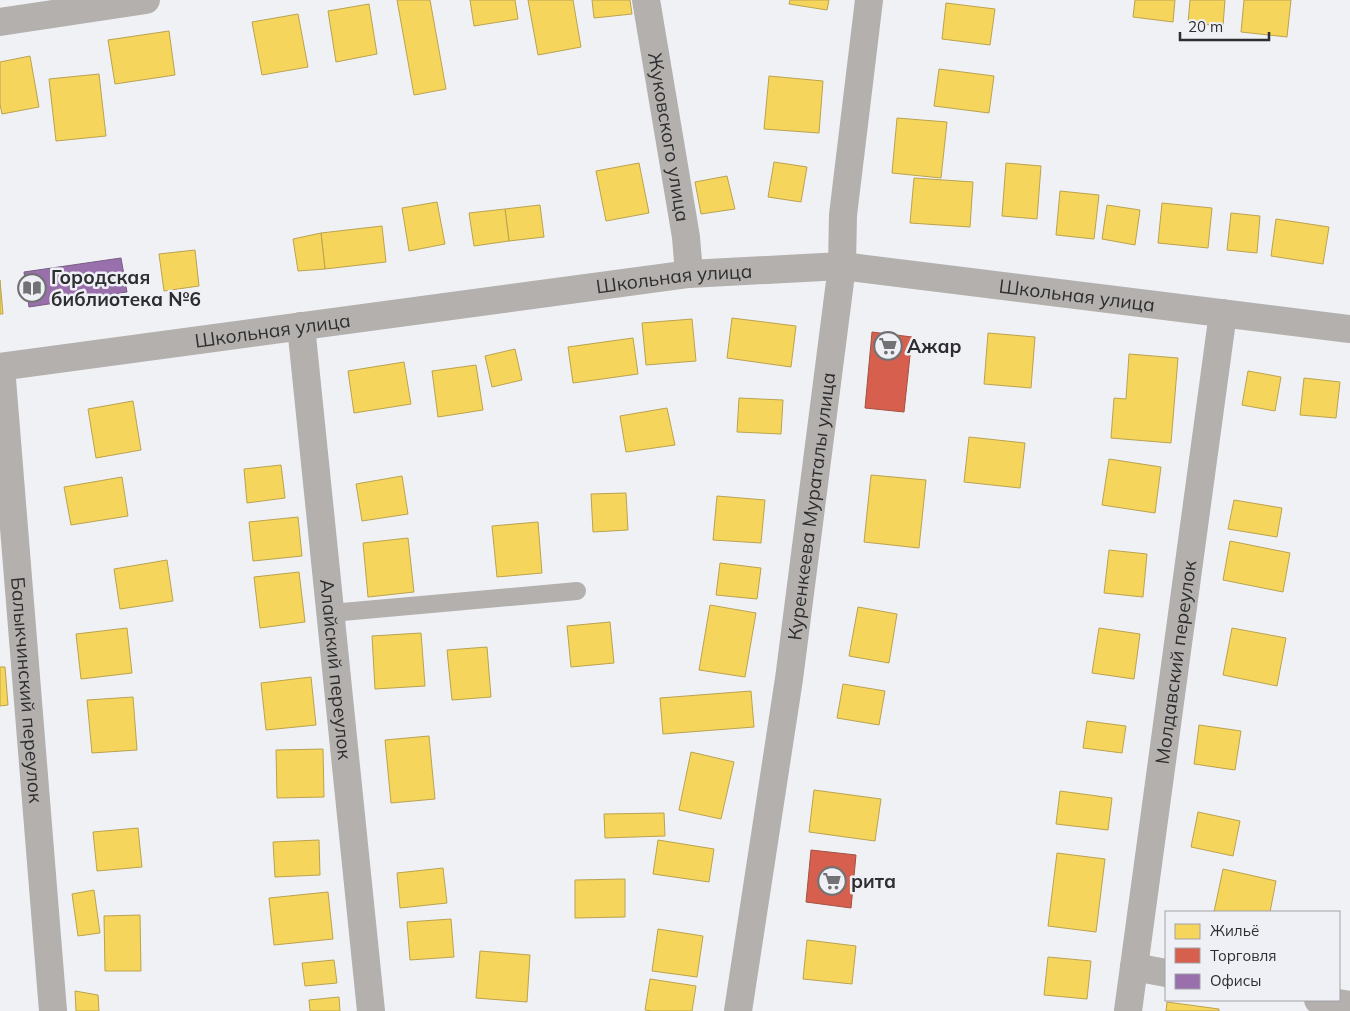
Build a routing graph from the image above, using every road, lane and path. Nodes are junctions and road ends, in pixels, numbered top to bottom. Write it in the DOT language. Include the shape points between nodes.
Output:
graph roads {
  1 [pos="146,0"];
  2 [pos="646,0"];
  3 [pos="869,0"];
  4 [pos="0,22"];
  5 [pos="842,266"];
  6 [pos="689,274"];
  7 [pos="1223,314"];
  8 [pos="301,326"];
  9 [pos="1350,329"];
  10 [pos="1,367"];
  11 [pos="577,591"];
  12 [pos="331,613"];
  13 [pos="1134,967"];
  14 [pos="1165,973"];
  15 [pos="1324,1001"];
  16 [pos="1350,1005"];
  17 [pos="53,1011"];
  18 [pos="371,1011"];
  19 [pos="738,1011"];
  20 [pos="1128,1011"];
  1 -- 4 [label="street"];
  2 -- 6 [label="street, Жуковского улица" via="686,237"];
  3 -- 5 [label="street, Куренкеева Мураталы улица" via="843,215"];
  5 -- 6 [label="street, Школьная улица"];
  5 -- 7 [label="street, Школьная улица"];
  5 -- 19 [label="street, Куренкеева Мураталы улица" via="789,679"];
  6 -- 8 [label="street, Школьная улица"];
  7 -- 9 [label="street, Школьная улица"];
  7 -- 13 [label="street, Молдавский переулок"];
  8 -- 10 [label="street, Школьная улица"];
  8 -- 12 [label="street, Алайский переулок"];
  10 -- 17 [label="street, Балыкчинский переулок"];
  11 -- 12 [label="lane"];
  12 -- 18 [label="street, Алайский переулок"];
  13 -- 14 [label="street"];
  13 -- 20 [label="street, Молдавский переулок"];
  15 -- 16 [label="street"];
}
